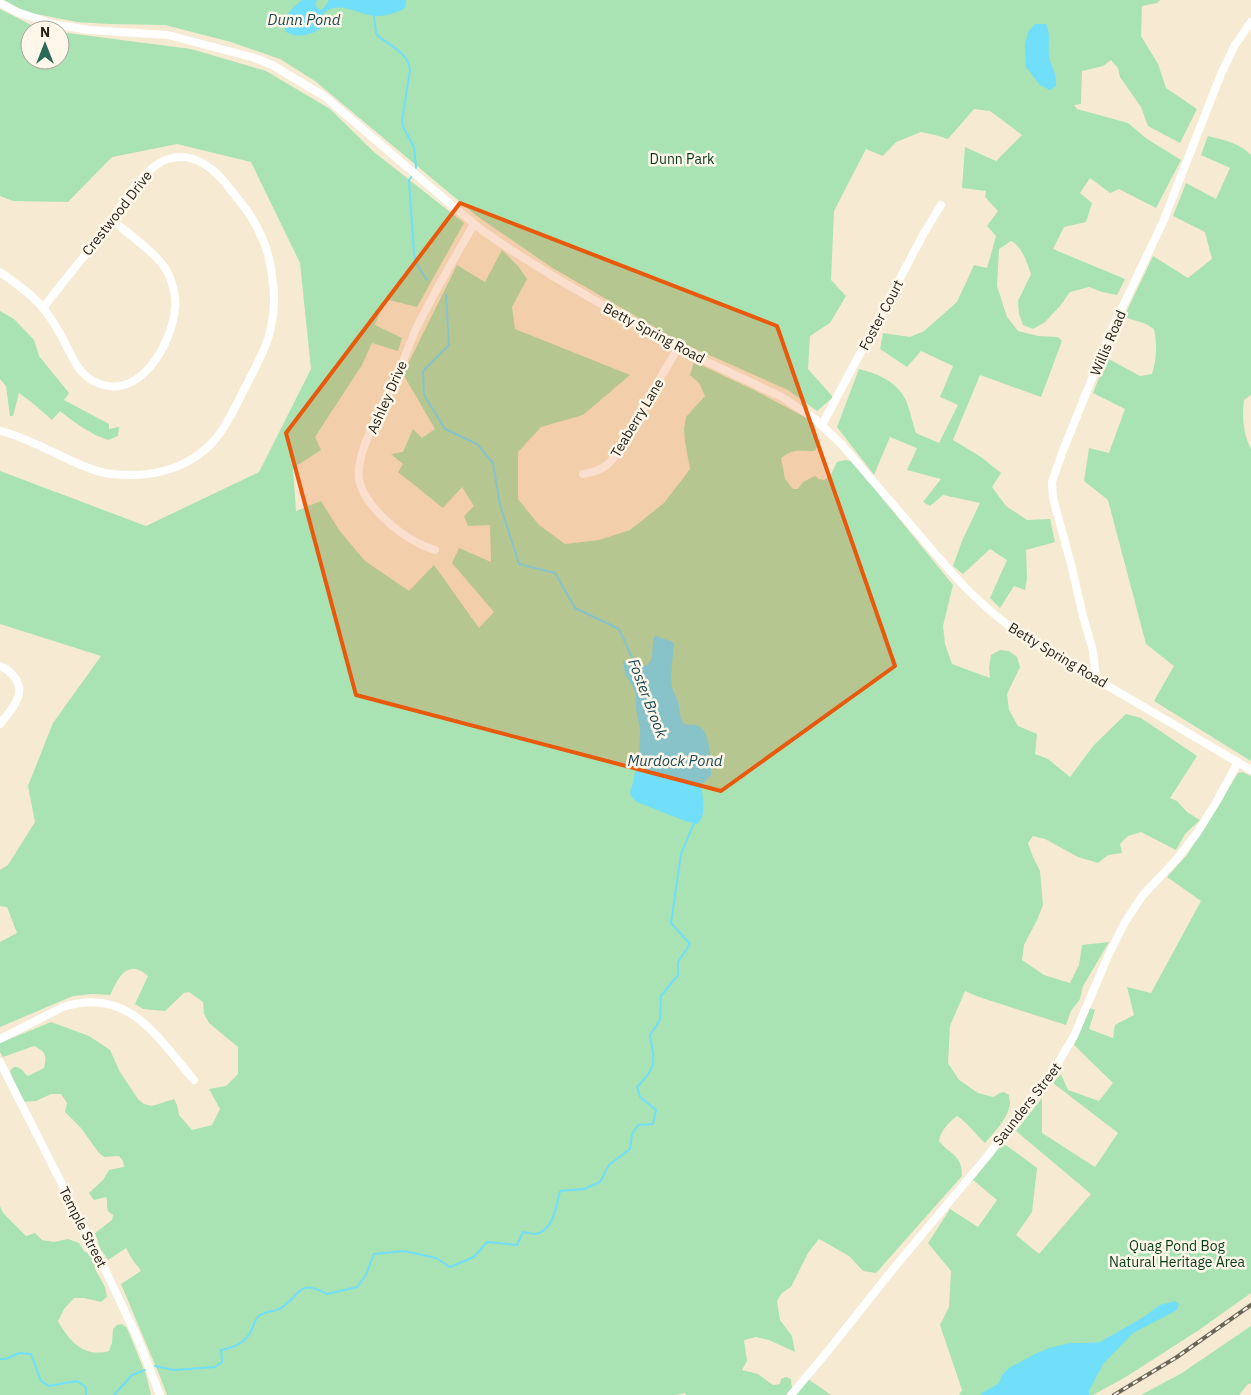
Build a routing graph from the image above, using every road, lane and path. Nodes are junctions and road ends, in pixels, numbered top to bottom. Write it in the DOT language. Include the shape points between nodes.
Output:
graph roads {
  1 [pos="0,3"];
  2 [pos="1251,22"];
  3 [pos="941,205"];
  4 [pos="112,220"];
  5 [pos="474,224"];
  6 [pos="0,272"];
  7 [pos="43,308"];
  8 [pos="679,347"];
  9 [pos="822,425"];
  10 [pos="0,431"];
  11 [pos="582,474"];
  12 [pos="435,550"];
  13 [pos="0,666"];
  14 [pos="1096,679"];
  15 [pos="0,724"];
  16 [pos="1238,762"];
  17 [pos="1251,770"];
  18 [pos="0,1039"];
  19 [pos="0,1062"];
  20 [pos="194,1080"];
  21 [pos="160,1395"];
  22 [pos="791,1395"];
  1 -- 5 [label="street, Betty Spring Road" via="53,24 89,30 168,35 266,62 324,96"];
  2 -- 14 [label="street, Willis Road" via="1224,68 1162,222 1112,329 1052,482 1054,505 1093,651"];
  3 -- 9 [label="street, Foster Court"];
  4 -- 7 [label="street, Crestwood Drive"];
  4 -- 7 [label="street" via="162,264 173,286 173,320 153,364 138,379 125,385 95,382 77,366"];
  4 -- 10 [label="street, Crestwood Drive" via="132,190 154,167 180,157 212,168 252,218 270,262 274,286 273,315 263,352 226,425 209,446 188,462 137,475 98,472"];
  5 -- 8 [label="street, Betty Spring Road" via="550,274"];
  5 -- 12 [label="street, Ashley Drive" via="415,332 365,445 359,472 362,488 378,512 404,534"];
  6 -- 7 [label="street"];
  8 -- 9 [label="street, Betty Spring Road" via="782,398"];
  8 -- 11 [label="street, Teaberry Lane" via="613,458 602,468"];
  9 -- 14 [label="street, Betty Spring Road" via="975,597 1017,632"];
  13 -- 15 [label="street" via="15,677 19,691 16,702"];
  14 -- 16 [label="street, Betty Spring Road"];
  16 -- 17 [label="street, Betty Spring Road"];
  16 -- 22 [label="street, Saunders Street" via="1197,833 1125,922 1074,1036 1052,1074"];
  18 -- 20 [label="street" via="63,1007 104,1003 139,1018"];
  19 -- 21 [label="street, Temple Street" via="114,1288"];
}
